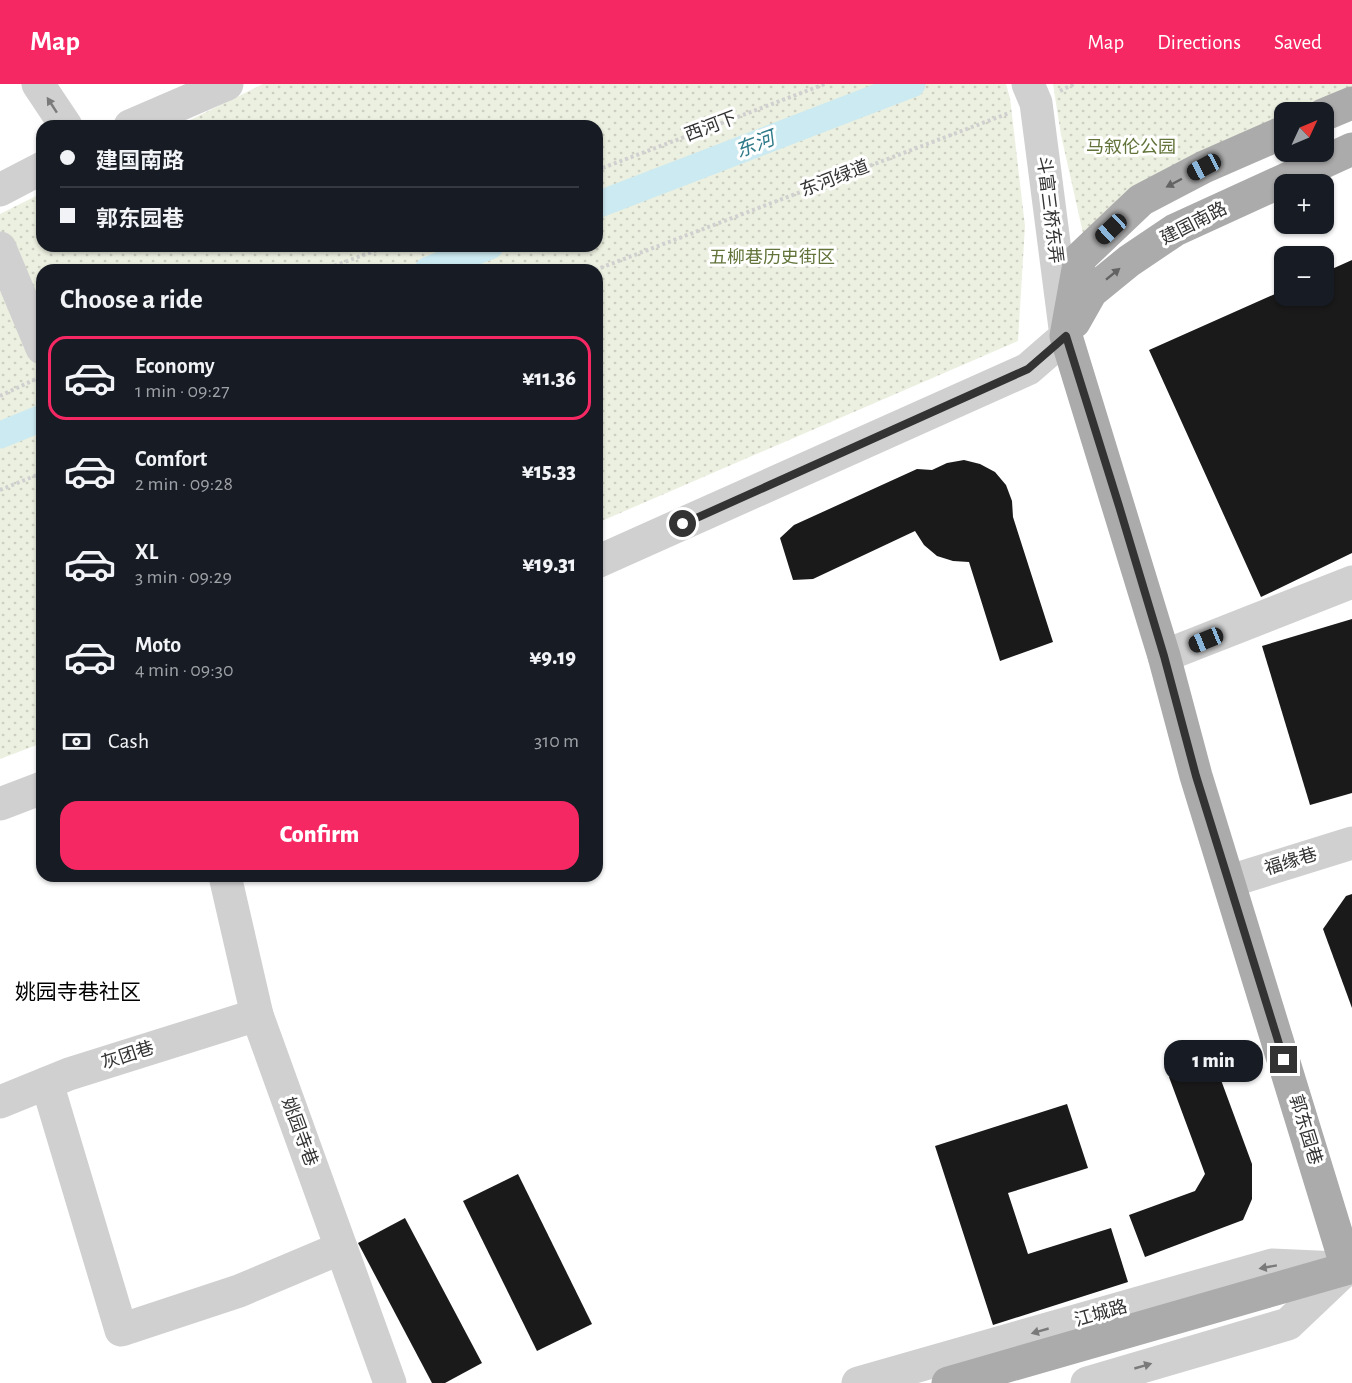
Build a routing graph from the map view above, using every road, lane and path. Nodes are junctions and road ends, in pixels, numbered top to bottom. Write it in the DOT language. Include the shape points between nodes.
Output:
graph roads {
  1 [pos="38,84"];
  2 [pos="227,84"];
  3 [pos="825,84"];
  4 [pos="1074,84"];
  5 [pos="1032,93"];
  6 [pos="1352,103"];
  7 [pos="1334,110"];
  8 [pos="62,120"];
  9 [pos="144,120"];
  10 [pos="1274,136"];
  11 [pos="1352,149"];
  12 [pos="603,168"];
  13 [pos="36,171"];
  14 [pos="0,190"];
  15 [pos="0,248"];
  16 [pos="372,252"];
  17 [pos="338,264"];
  18 [pos="603,267"];
  19 [pos="36,334"];
  20 [pos="1066,336"];
  21 [pos="36,379"];
  22 [pos="0,396"];
  23 [pos="36,475"];
  24 [pos="0,490"];
  25 [pos="603,559"];
  26 [pos="1352,582"];
  27 [pos="1164,656"];
  28 [pos="36,790"];
  29 [pos="0,804"];
  30 [pos="1352,843"];
  31 [pos="1230,881"];
  32 [pos="226,882"];
  33 [pos="257,1015"];
  34 [pos="47,1083"];
  35 [pos="0,1102"];
  36 [pos="341,1248"];
  37 [pos="1350,1271"];
  38 [pos="390,1383"];
  39 [pos="858,1383"];
  40 [pos="948,1383"];
  41 [pos="1087,1383"];
  8 -- 1 [label="street, one-way"];
  2 -- 9 [label="street"];
  3 -- 12 [label="path, 西河下"];
  4 -- 5 [label="path, 东河绿道"];
  5 -- 18 [label="path, 东河绿道"];
  5 -- 20 [label="street, 斗富三桥东弄"];
  6 -- 7 [label="main road"];
  10 -- 20 [label="main road, one-way" via="1141,200 1080,258"];
  20 -- 11 [label="main road, 建国南路, one-way" via="1091,292 1175,230"];
  13 -- 14 [label="street"];
  15 -- 19 [label="street"];
  16 -- 17 [label="path"];
  20 -- 25 [label="street, 建国南路" via="1028,369"];
  20 -- 27 [label="main road, 郭东园巷"];
  21 -- 22 [label="path"];
  23 -- 24 [label="path"];
  26 -- 27 [label="street"];
  27 -- 31 [label="main road, 郭东园巷" via="1196,776"];
  28 -- 29 [label="street"];
  30 -- 31 [label="street, 福缘巷"];
  31 -- 37 [label="main road, 郭东园巷"];
  32 -- 33 [label="street, 姚园寺巷"];
  33 -- 34 [label="street, 灰团巷"];
  33 -- 36 [label="street, 姚园寺巷"];
  34 -- 35 [label="street, 灰团巷"];
  34 -- 36 [label="street" via="121,1330 239,1291"];
  36 -- 38 [label="street, 姚园寺巷"];
  37 -- 39 [label="street, 江城路, one-way" via="1272,1265"];
  37 -- 40 [label="main road, 江城路"];
  41 -- 37 [label="street, one-way" via="1288,1324"];
}
